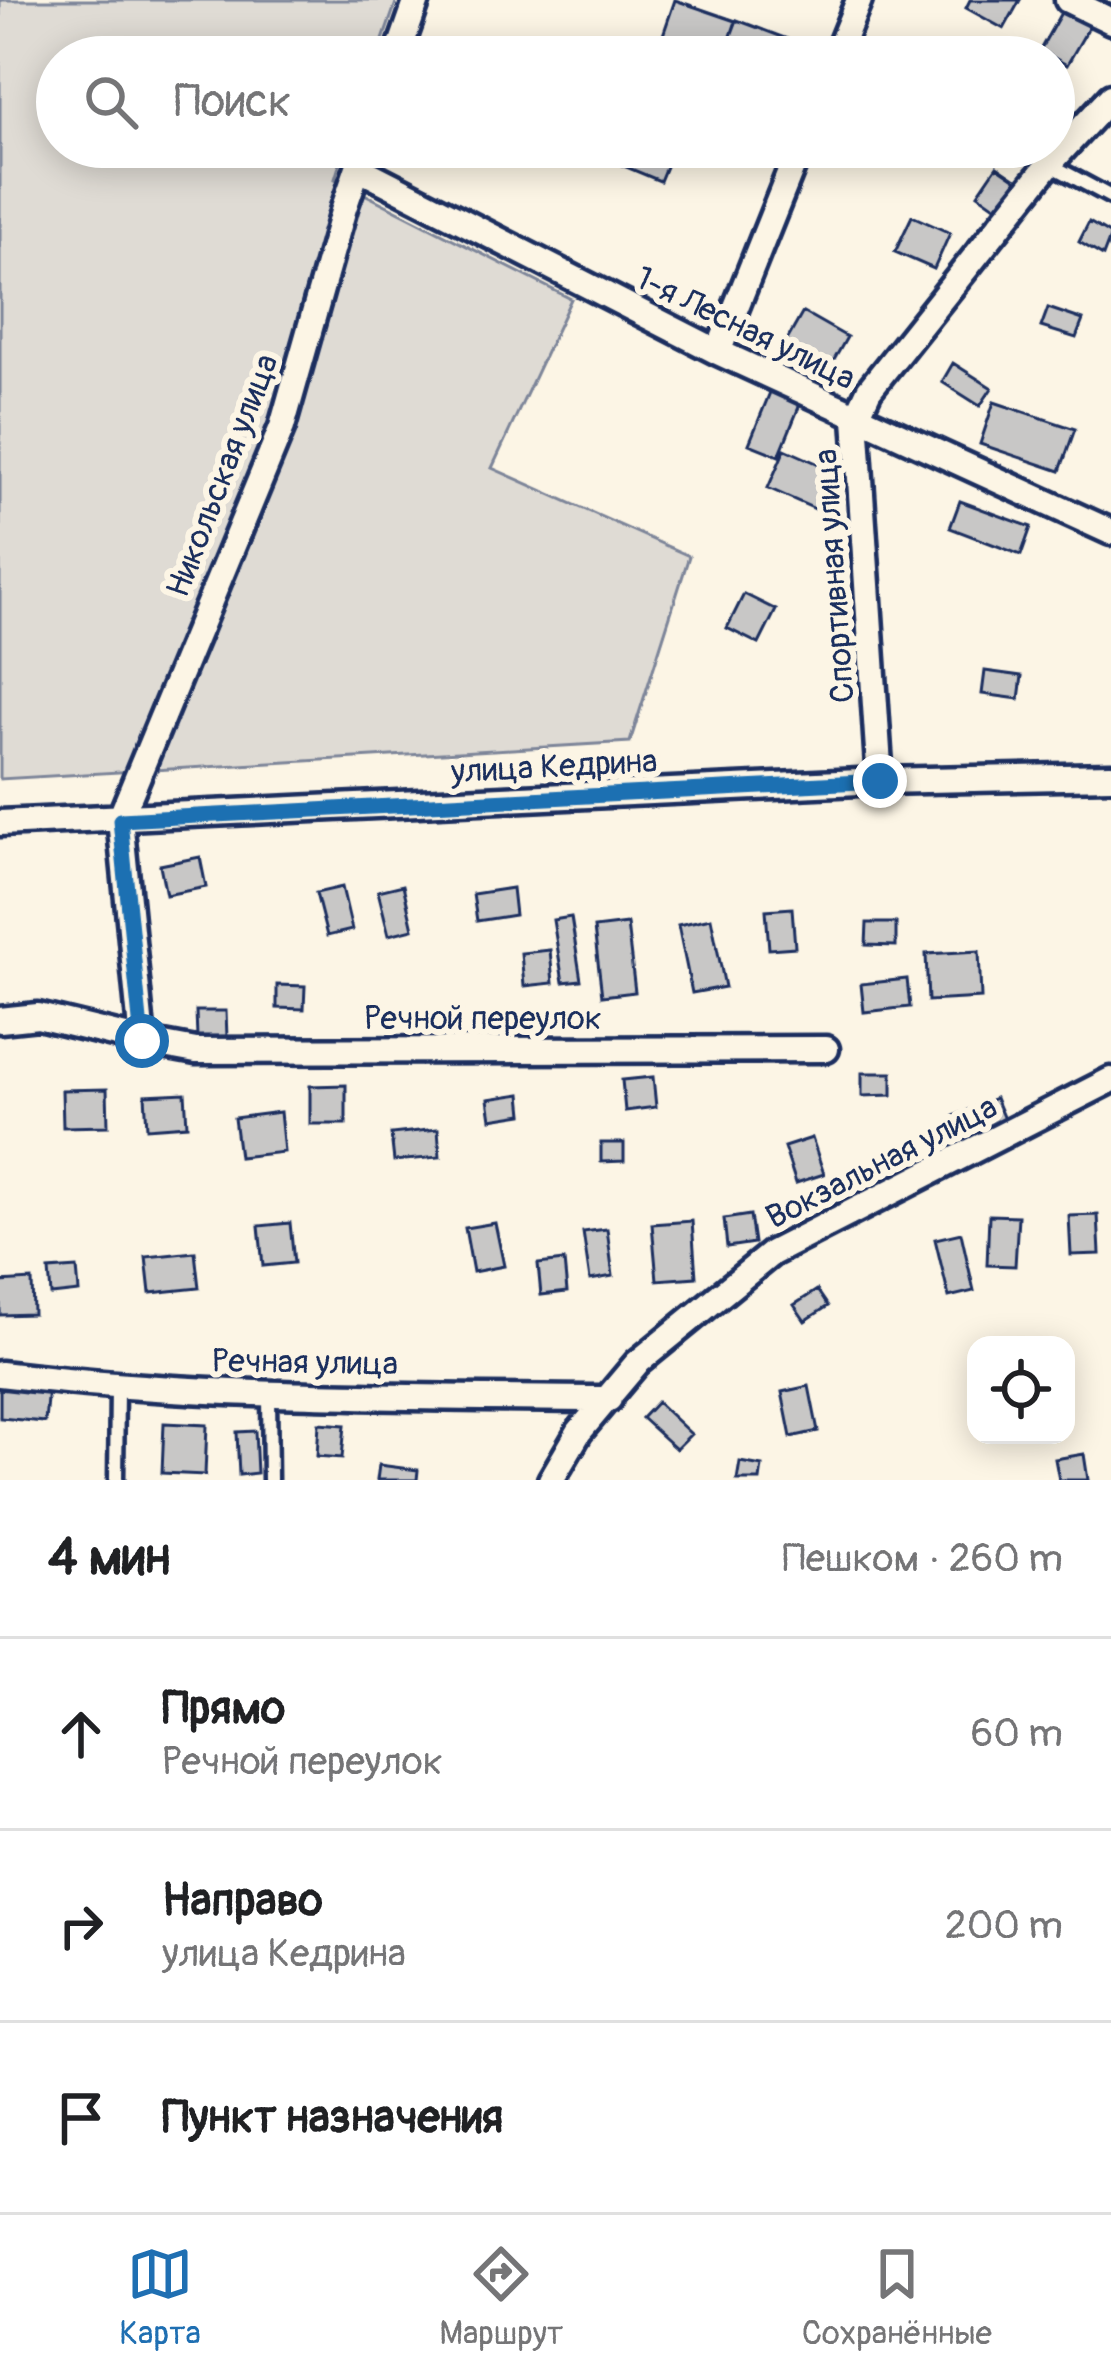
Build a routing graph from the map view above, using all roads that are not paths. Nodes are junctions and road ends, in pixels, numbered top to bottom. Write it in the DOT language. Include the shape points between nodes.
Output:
graph roads {
  1 [pos="417,0"];
  2 [pos="860,0"];
  3 [pos="1068,0"];
  4 [pos="1111,21"];
  5 [pos="404,36"];
  6 [pos="845,36"];
  7 [pos="1111,97"];
  8 [pos="1075,136"];
  9 [pos="359,168"];
  10 [pos="380,168"];
  11 [pos="792,168"];
  12 [pos="1046,168"];
  13 [pos="1057,168"];
  14 [pos="1111,197"];
  15 [pos="718,352"];
  16 [pos="856,418"];
  17 [pos="1111,532"];
  18 [pos="1111,776"];
  19 [pos="880,781"];
  20 [pos="120,820"];
  21 [pos="0,823"];
  22 [pos="0,1020"];
  23 [pos="142,1041"];
  24 [pos="826,1049"];
  25 [pos="1111,1080"];
  26 [pos="0,1374"];
  27 [pos="117,1388"];
  28 [pos="269,1395"];
  29 [pos="609,1399"];
  30 [pos="116,1480"];
  31 [pos="270,1480"];
  32 [pos="551,1480"];
  1 -- 5 [label="street"];
  2 -- 6 [label="street"];
  3 -- 4 [label="street"];
  7 -- 8 [label="street, Спортивная улица"];
  9 -- 20 [label="street, Никольская улица" via="282,427"];
  10 -- 15 [label="street, 1-я Лесная улица"];
  11 -- 15 [label="street"];
  12 -- 16 [label="street, Спортивная улица" via="868,390"];
  13 -- 14 [label="lane"];
  15 -- 16 [label="street, 1-я Лесная улица"];
  16 -- 17 [label="street, 1-я Лесная улица"];
  16 -- 19 [label="street, Спортивная улица"];
  18 -- 19 [label="street, улица Кедрина"];
  19 -- 20 [label="street, улица Кедрина"];
  20 -- 21 [label="street, улица Кедрина"];
  20 -- 23 [label="street"];
  22 -- 23 [label="street, Речной переулок" via="38,1016"];
  23 -- 24 [label="street, Речной переулок" via="196,1051"];
  25 -- 29 [label="street, Вокзальная улица" via="772,1252 637,1363"];
  26 -- 27 [label="street, Речная улица"];
  27 -- 28 [label="street, Речная улица"];
  27 -- 30 [label="lane"];
  28 -- 29 [label="street, Речная улица"];
  28 -- 31 [label="lane"];
  29 -- 32 [label="street, Вокзальная улица"];
}
